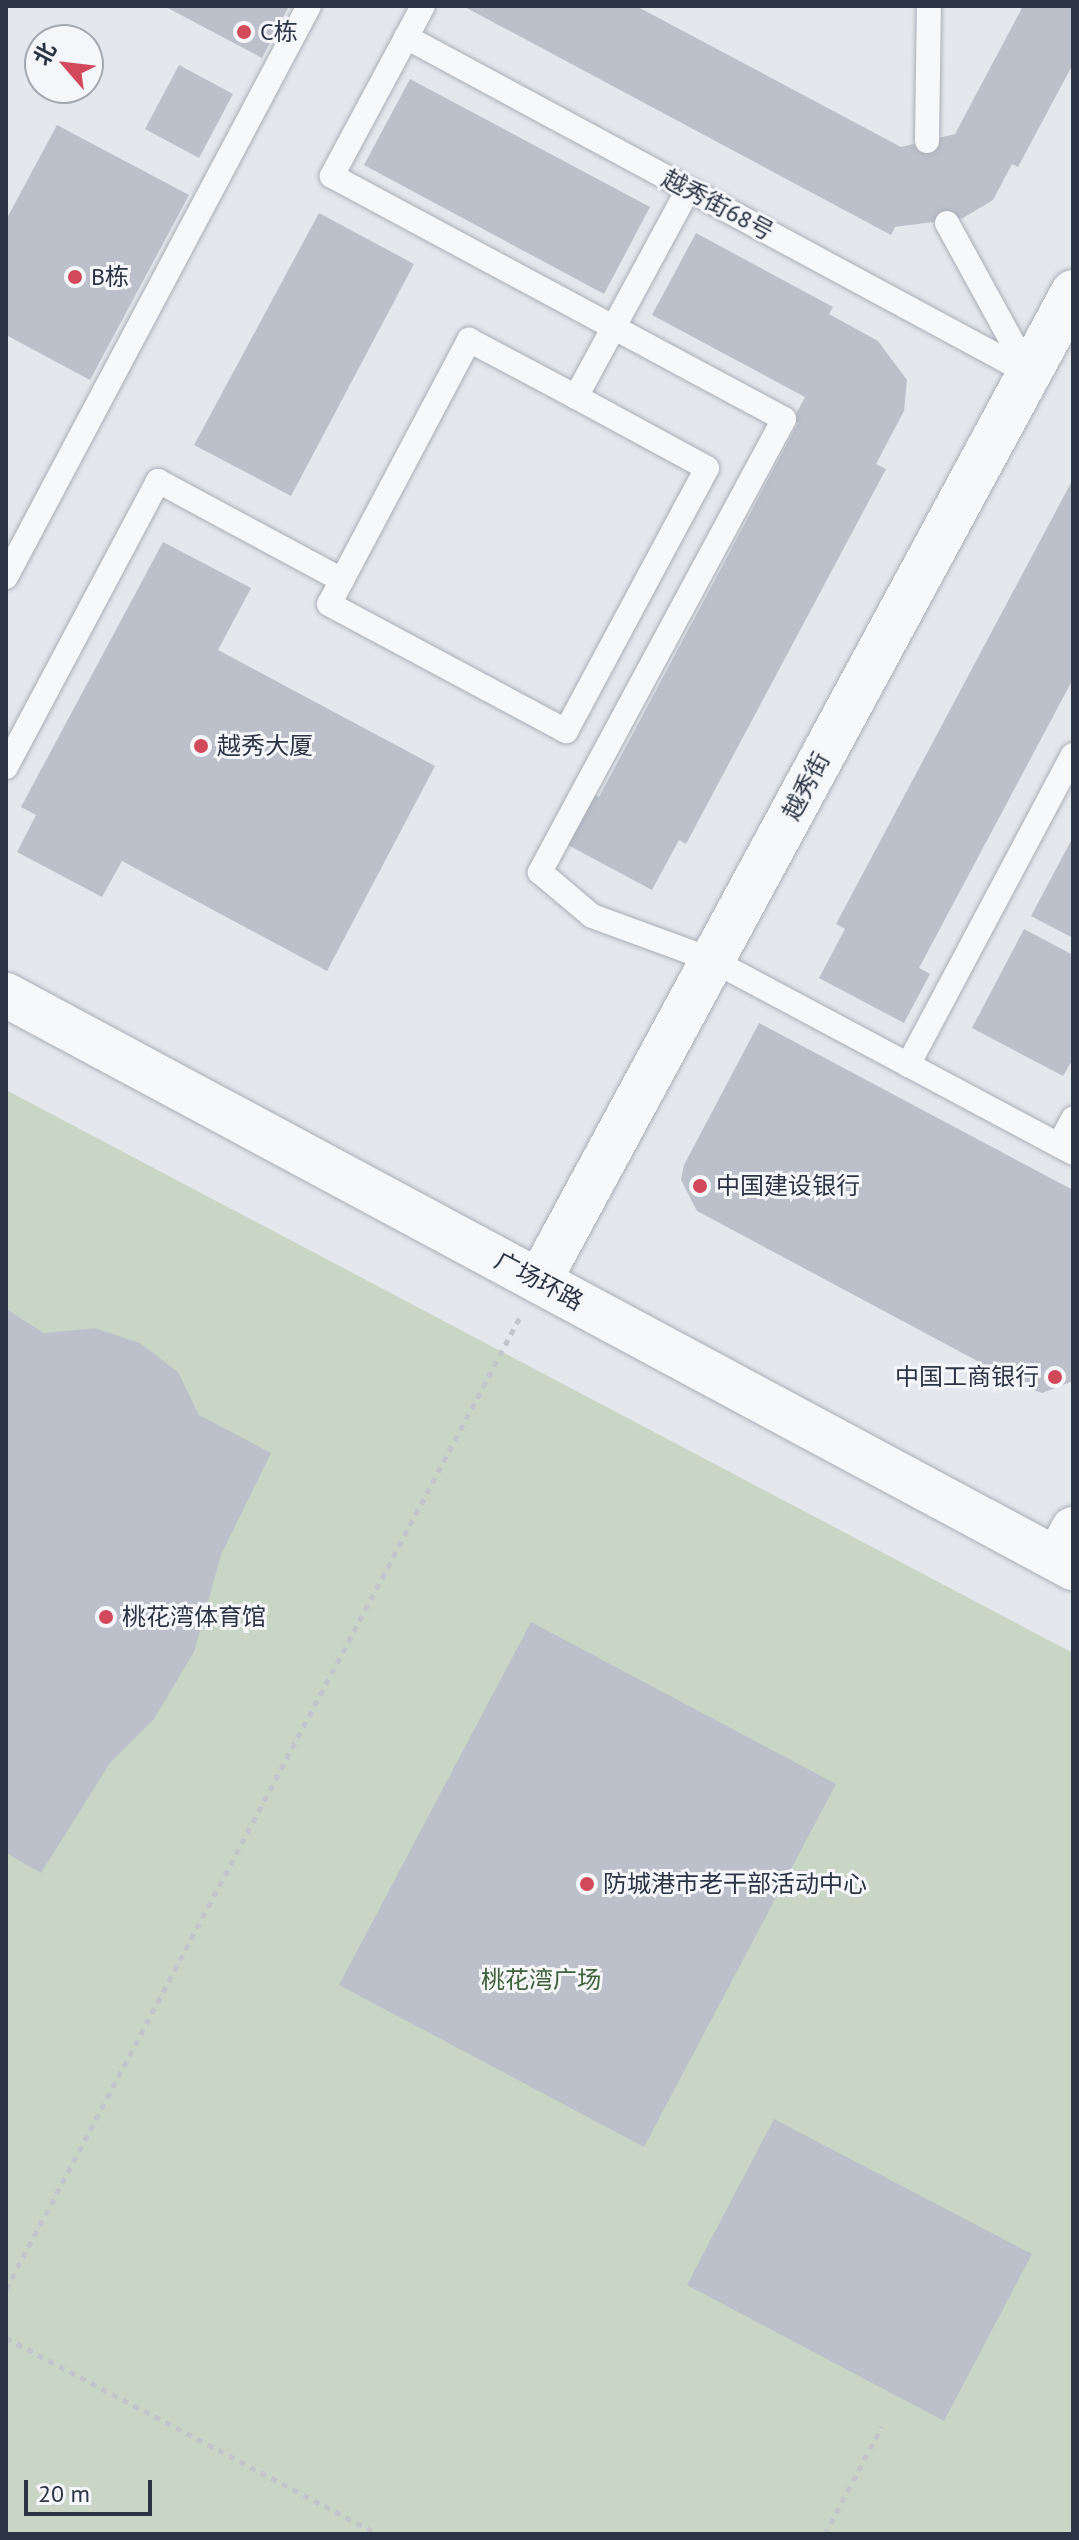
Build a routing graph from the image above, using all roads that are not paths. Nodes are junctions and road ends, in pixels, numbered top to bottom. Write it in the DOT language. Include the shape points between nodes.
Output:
graph roads {
  1 [pos="309,6"];
  2 [pos="423,6"];
  3 [pos="923,8"];
  4 [pos="406,37"];
  5 [pos="927,141"];
  6 [pos="688,190"];
  7 [pos="947,223"];
  8 [pos="1073,294"];
  9 [pos="614,327"];
  10 [pos="1029,373"];
  11 [pos="576,397"];
  12 [pos="6,577"];
  13 [pos="342,580"];
  14 [pos="1073,755"];
  15 [pos="6,767"];
  16 [pos="712,960"];
  17 [pos="6,995"];
  18 [pos="908,1065"];
  19 [pos="1073,1119"];
  20 [pos="1066,1149"];
  21 [pos="539,1281"];
  22 [pos="1068,1552"];
  1 -- 12 [label="lane"];
  2 -- 4 [label="lane"];
  3 -- 5 [label="lane"];
  4 -- 6 [label="lane, 越秀街68号"];
  4 -- 9 [label="lane" via="332,176"];
  6 -- 9 [label="lane"];
  6 -- 10 [label="lane, 越秀街68号"];
  7 -- 10 [label="lane"];
  8 -- 10 [label="street, 越秀街"];
  9 -- 11 [label="lane"];
  9 -- 16 [label="lane" via="784,419 540,872 592,916"];
  10 -- 16 [label="street, 越秀街"];
  11 -- 13 [label="lane" via="469,340"];
  11 -- 13 [label="lane" via="707,468 566,731 329,604"];
  13 -- 15 [label="lane" via="158,481"];
  14 -- 18 [label="lane"];
  16 -- 18 [label="lane"];
  16 -- 21 [label="street, 越秀街"];
  17 -- 21 [label="street, 广场环路"];
  18 -- 20 [label="lane"];
  19 -- 20 [label="lane"];
  21 -- 22 [label="street, 广场环路"];
}
